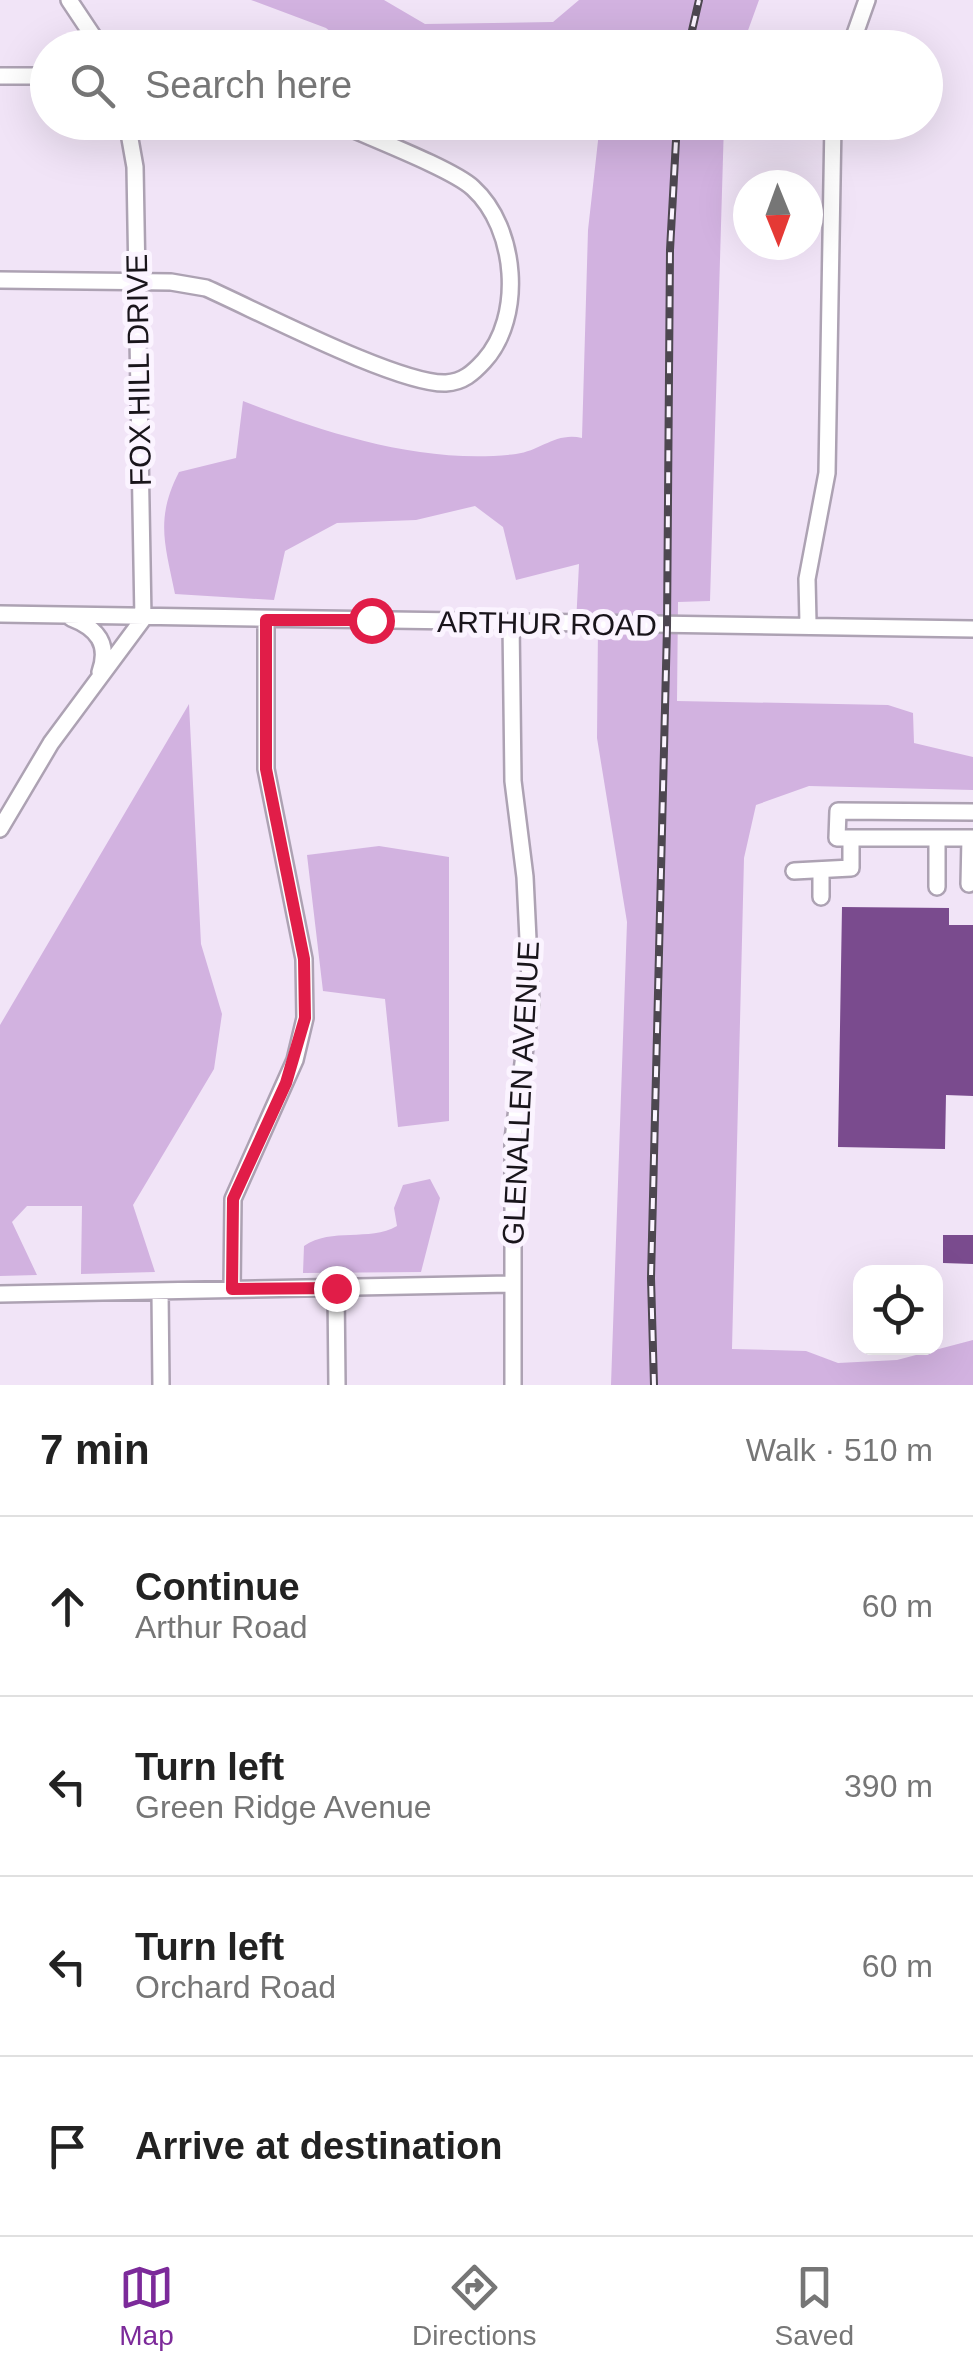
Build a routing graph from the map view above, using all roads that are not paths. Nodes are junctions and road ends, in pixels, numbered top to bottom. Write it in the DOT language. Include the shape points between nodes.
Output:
graph roads {
  1 [pos="69,0"];
  2 [pos="867,0"];
  3 [pos="88,30"];
  4 [pos="856,30"];
  5 [pos="0,76"];
  6 [pos="30,76"];
  7 [pos="130,140"];
  8 [pos="375,140"];
  9 [pos="833,140"];
  10 [pos="0,280"];
  11 [pos="138,281"];
  12 [pos="0,614"];
  13 [pos="63,614"];
  14 [pos="143,619"];
  15 [pos="266,620"];
  16 [pos="511,622"];
  17 [pos="808,623"];
  18 [pos="973,629"];
  19 [pos="98,679"];
  20 [pos="914,811"];
  21 [pos="973,812"];
  22 [pos="0,828"];
  23 [pos="851,838"];
  24 [pos="914,838"];
  25 [pos="936,838"];
  26 [pos="971,838"];
  27 [pos="794,870"];
  28 [pos="821,870"];
  29 [pos="969,884"];
  30 [pos="936,888"];
  31 [pos="820,897"];
  32 [pos="512,1284"];
  33 [pos="336,1288"];
  34 [pos="232,1289"];
  35 [pos="160,1291"];
  36 [pos="0,1294"];
  37 [pos="161,1385"];
  38 [pos="337,1385"];
  39 [pos="513,1385"];
  1 -- 3 [label="street"];
  2 -- 4 [label="street"];
  5 -- 6 [label="street"];
  7 -- 11 [label="street, FOX HILL DRIVE"];
  8 -- 11 [label="street" via="470,184 488,203 507,244 508,317 501,339 468,377 448,383 407,377 206,288"];
  9 -- 17 [label="street" via="826,473 807,579"];
  10 -- 11 [label="street"];
  11 -- 14 [label="street, FOX HILL DRIVE"];
  12 -- 13 [label="street, ARTHUR ROAD"];
  13 -- 14 [label="street, ARTHUR ROAD"];
  13 -- 19 [label="street" via="96,630 104,660"];
  14 -- 15 [label="street, ARTHUR ROAD"];
  14 -- 19 [label="street"];
  15 -- 16 [label="street, ARTHUR ROAD"];
  15 -- 34 [label="street" via="266,769 304,959 305,1018 286,1083 233,1199"];
  16 -- 17 [label="street, ARTHUR ROAD" via="667,628"];
  16 -- 32 [label="street, GLENALLEN AVENUE" via="512,781 526,877 531,1002 513,1138"];
  17 -- 18 [label="street, ARTHUR ROAD"];
  19 -- 22 [label="street"];
  20 -- 21 [label="street"];
  20 -- 23 [label="street" via="838,810 837,838"];
  20 -- 24 [label="street"];
  23 -- 24 [label="street"];
  23 -- 28 [label="street" via="852,868"];
  24 -- 25 [label="street"];
  25 -- 26 [label="street"];
  25 -- 30 [label="street"];
  26 -- 29 [label="street"];
  27 -- 28 [label="street"];
  28 -- 31 [label="street"];
  32 -- 33 [label="street"];
  32 -- 39 [label="street, GLENALLEN AVENUE"];
  33 -- 34 [label="street"];
  33 -- 38 [label="street"];
  34 -- 35 [label="street"];
  35 -- 36 [label="street"];
  35 -- 37 [label="street"];
}
